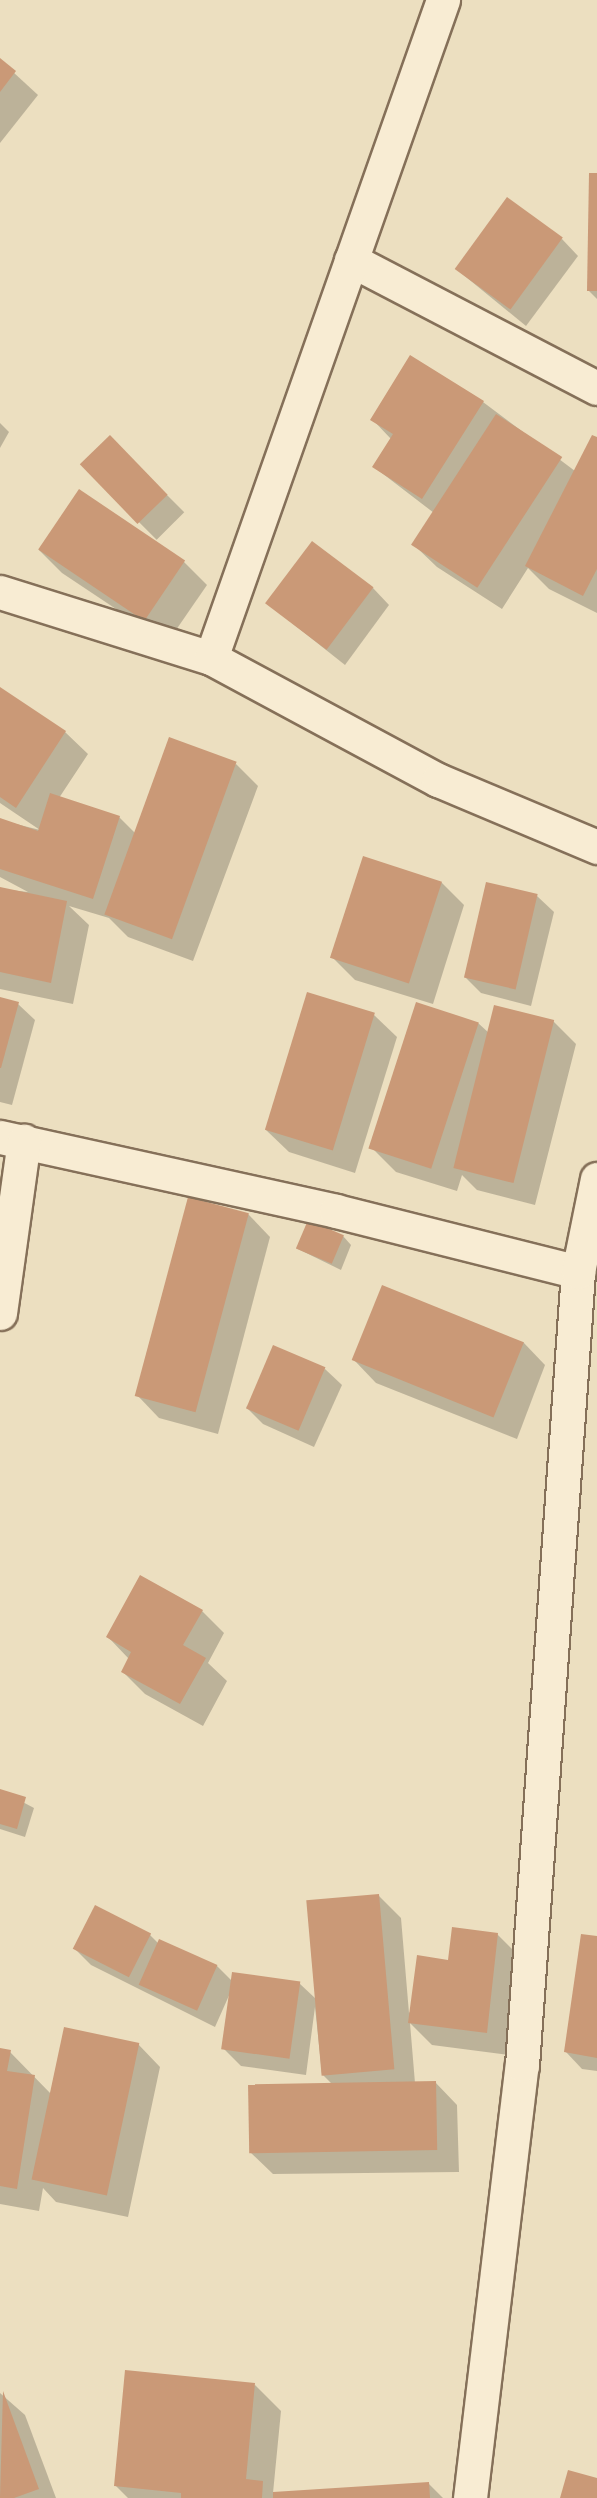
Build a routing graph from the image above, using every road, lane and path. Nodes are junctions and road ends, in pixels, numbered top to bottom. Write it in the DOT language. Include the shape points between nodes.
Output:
graph roads {
  1 [pos="443,0"];
  2 [pos="351,260"];
  3 [pos="597,388"];
  4 [pos="0,592"];
  5 [pos="211,658"];
  6 [pos="597,847"];
  7 [pos="12,1139"];
  8 [pos="597,1179"];
  9 [pos="578,1272"];
  10 [pos="0,1313"];
  11 [pos="470,2498"];
  1 -- 2 [label="street"];
  2 -- 3 [label="street"];
  2 -- 5 [label="street"];
  4 -- 5 [label="street"];
  5 -- 6 [label="street" via="438,780"];
  7 -- 9 [label="street"];
  7 -- 10 [label="street"];
  8 -- 9 [label="street"];
  9 -- 11 [label="street" via="522,2065"];
}
